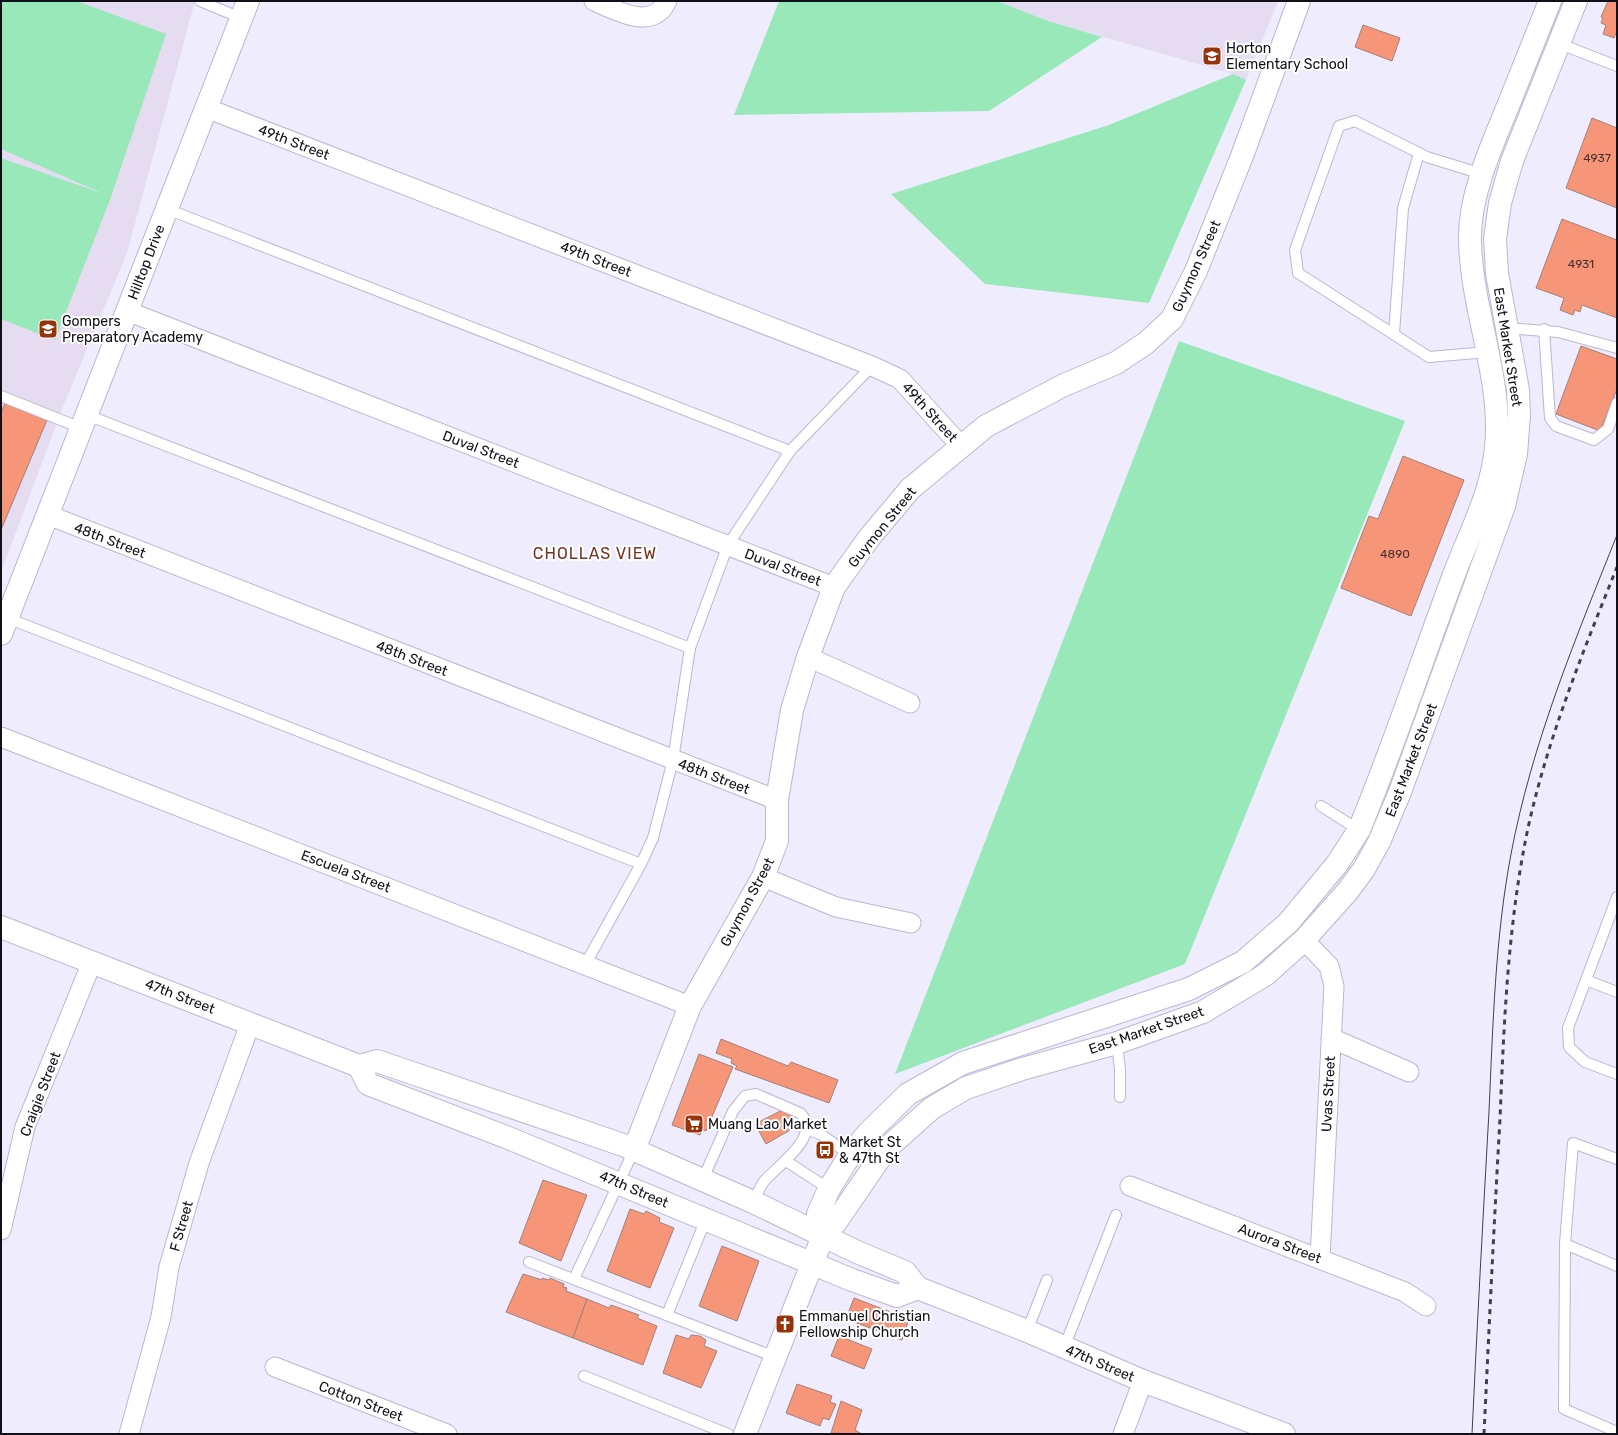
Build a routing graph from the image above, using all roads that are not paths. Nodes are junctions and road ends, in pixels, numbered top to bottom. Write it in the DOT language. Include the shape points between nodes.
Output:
graph roads {
  1 [pos="200,1"];
  2 [pos="594,1"];
  3 [pos="1299,1"];
  4 [pos="1550,1"];
  5 [pos="1576,1"];
  6 [pos="666,2"];
  7 [pos="245,10"];
  8 [pos="1537,34"];
  9 [pos="1560,44"];
  10 [pos="1617,66"];
  11 [pos="206,108"];
  12 [pos="1419,153"];
  13 [pos="1482,174"];
  14 [pos="167,209"];
  15 [pos="127,310"];
  16 [pos="1506,328"];
  17 [pos="1544,329"];
  18 [pos="1394,334"];
  19 [pos="1617,348"];
  20 [pos="1488,352"];
  21 [pos="872,366"];
  22 [pos="1,396"];
  23 [pos="1617,403"];
  24 [pos="84,422"];
  25 [pos="961,446"];
  26 [pos="790,451"];
  27 [pos="48,515"];
  28 [pos="728,545"];
  29 [pos="834,587"];
  30 [pos="4,626"];
  31 [pos="690,648"];
  32 [pos="808,657"];
  33 [pos="910,703"];
  34 [pos="1,736"];
  35 [pos="673,760"];
  36 [pos="777,800"];
  37 [pos="1321,806"];
  38 [pos="1359,830"];
  39 [pos="641,864"];
  40 [pos="763,877"];
  41 [pos="1616,903"];
  42 [pos="911,923"];
  43 [pos="1,927"];
  44 [pos="1304,940"];
  45 [pos="92,962"];
  46 [pos="585,965"];
  47 [pos="1586,980"];
  48 [pos="1617,992"];
  49 [pos="690,1006"];
  50 [pos="250,1024"];
  51 [pos="1331,1038"];
  52 [pos="1117,1043"];
  53 [pos="359,1066"];
  54 [pos="1409,1072"];
  55 [pos="1617,1074"];
  56 [pos="1120,1097"];
  57 [pos="807,1129"];
  58 [pos="634,1150"];
  59 [pos="850,1155"];
  60 [pos="1617,1159"];
  61 [pos="786,1162"];
  62 [pos="703,1179"];
  63 [pos="619,1182"];
  64 [pos="1130,1186"];
  65 [pos="829,1189"];
  66 [pos="753,1202"];
  67 [pos="1116,1215"];
  68 [pos="706,1219"];
  69 [pos="1,1230"];
  70 [pos="823,1236"];
  71 [pos="1565,1244"];
  72 [pos="1320,1258"];
  73 [pos="529,1262"];
  74 [pos="812,1263"];
  75 [pos="1617,1266"];
  76 [pos="574,1279"];
  77 [pos="1047,1280"];
  78 [pos="918,1288"];
  79 [pos="1426,1306"];
  80 [pos="667,1315"];
  81 [pos="1027,1331"];
  82 [pos="1064,1348"];
  83 [pos="775,1357"];
  84 [pos="275,1367"];
  85 [pos="584,1376"];
  86 [pos="1143,1381"];
  87 [pos="1617,1432"];
  88 [pos="129,1434"];
  89 [pos="447,1434"];
  90 [pos="728,1434"];
  91 [pos="745,1434"];
  92 [pos="1123,1434"];
  93 [pos="1284,1434"];
  1 -- 7 [label="lane"];
  2 -- 6 [label="street" via="636,17 647,18 658,13"];
  3 -- 25 [label="main road, Guymon Street" via="1242,156 1196,271 1172,320 1146,343 1116,363 1064,385 986,426"];
  4 -- 8 [label="main road, East Market Street"];
  5 -- 9 [label="main road, East Market Street"];
  7 -- 11 [label="main road, Hilltop Drive"];
  8 -- 9 [label="main road"];
  8 -- 13 [label="main road, East Market Street"];
  9 -- 10 [label="lane"];
  9 -- 16 [label="main road, East Market Street" via="1512,161 1500,203 1495,239 1496,272"];
  11 -- 14 [label="main road, Hilltop Drive"];
  11 -- 21 [label="street, 49th Street"];
  12 -- 13 [label="lane"];
  12 -- 18 [label="lane" via="1403,208"];
  12 -- 18 [label="lane" via="1355,120 1339,126 1295,250 1298,273"];
  13 -- 20 [label="main road, East Market Street" via="1472,214 1470,239"];
  14 -- 15 [label="main road, Hilltop Drive"];
  14 -- 26 [label="lane"];
  15 -- 24 [label="main road, Hilltop Drive"];
  15 -- 28 [label="street, Duval Street"];
  16 -- 17 [label="lane"];
  16 -- 44 [label="main road, East Market Street" via="1518,390 1519,416 1516,454 1504,506 1400,792 1379,842 1347,892"];
  17 -- 19 [label="lane"];
  17 -- 23 [label="lane" via="1550,418 1556,426 1594,440 1608,429"];
  18 -- 20 [label="lane" via="1429,357"];
  20 -- 38 [label="main road, East Market Street" via="1496,406 1496,446 1492,475 1484,504 1453,577"];
  21 -- 25 [label="street, 49th Street" via="900,379"];
  21 -- 26 [label="lane"];
  22 -- 24 [label="lane"];
  24 -- 27 [label="main road, Hilltop Drive"];
  24 -- 31 [label="lane"];
  25 -- 29 [label="main road, Guymon Street" via="910,489 869,538"];
  26 -- 28 [label="lane"];
  27 -- 30 [label="main road, Hilltop Drive"];
  27 -- 35 [label="street, 48th Street"];
  28 -- 29 [label="street, Duval Street"];
  28 -- 31 [label="lane"];
  29 -- 32 [label="main road, Guymon Street"];
  30 -- 39 [label="lane"];
  31 -- 35 [label="lane"];
  32 -- 33 [label="street"];
  32 -- 36 [label="main road, Guymon Street" via="792,710"];
  34 -- 46 [label="street, Escuela Street"];
  35 -- 36 [label="street, 48th Street"];
  35 -- 39 [label="lane" via="653,838"];
  36 -- 40 [label="main road, Guymon Street" via="777,841"];
  37 -- 38 [label="lane"];
  38 -- 44 [label="main road" via="1350,867 1302,930"];
  38 -- 59 [label="main road, East Market Street" via="1337,864 1288,923 1243,962 1189,989 963,1063 908,1094 868,1133"];
  39 -- 46 [label="lane"];
  40 -- 42 [label="street" via="836,908"];
  40 -- 49 [label="main road, Guymon Street"];
  41 -- 47 [label="lane"];
  43 -- 45 [label="main road, 47th Street"];
  44 -- 51 [label="street, Uvas Street" via="1329,966 1334,986"];
  44 -- 52 [label="main road, East Market Street" via="1265,975 1203,1012"];
  45 -- 50 [label="main road, 47th Street"];
  45 -- 69 [label="street, Craigie Street" via="25,1127"];
  46 -- 49 [label="street, Escuela Street"];
  47 -- 48 [label="lane"];
  47 -- 55 [label="lane" via="1568,1028 1569,1046 1585,1062"];
  49 -- 58 [label="main road, Guymon Street"];
  50 -- 53 [label="main road, 47th Street"];
  50 -- 88 [label="street, F Street" via="199,1163 169,1267 161,1317"];
  51 -- 54 [label="street"];
  51 -- 72 [label="street, Uvas Street"];
  52 -- 56 [label="lane"];
  52 -- 70 [label="main road, East Market Street" via="1022,1069 966,1088 932,1108 886,1149 836,1222"];
  53 -- 58 [label="main road" via="377,1061"];
  53 -- 63 [label="main road, 47th Street" via="368,1084"];
  57 -- 59 [label="lane" via="822,1135"];
  57 -- 61 [label="lane" via="799,1146"];
  57 -- 62 [label="lane" via="806,1118 800,1113 756,1094 745,1096 733,1111"];
  58 -- 62 [label="main road"];
  58 -- 63 [label="lane"];
  59 -- 65 [label="main road, East Market Street"];
  60 -- 71 [label="lane" via="1573,1143"];
  61 -- 65 [label="lane"];
  61 -- 66 [label="lane" via="764,1181"];
  62 -- 66 [label="main road"];
  63 -- 68 [label="main road, 47th Street"];
  63 -- 76 [label="lane"];
  64 -- 72 [label="street, Aurora Street"];
  65 -- 70 [label="main road, East Market Street" via="818,1214"];
  66 -- 70 [label="main road"];
  67 -- 82 [label="lane"];
  68 -- 74 [label="main road, 47th Street"];
  68 -- 80 [label="lane"];
  70 -- 74 [label="main road, East Market Street"];
  70 -- 78 [label="main road" via="906,1272"];
  71 -- 75 [label="lane"];
  71 -- 87 [label="lane" via="1564,1409"];
  72 -- 79 [label="street, Aurora Street" via="1405,1292"];
  73 -- 76 [label="lane"];
  74 -- 78 [label="main road, 47th Street" via="897,1296"];
  74 -- 83 [label="main road, East Market Street"];
  76 -- 80 [label="lane"];
  77 -- 81 [label="lane"];
  78 -- 81 [label="main road, 47th Street"];
  80 -- 83 [label="lane"];
  81 -- 82 [label="main road, 47th Street"];
  82 -- 86 [label="main road, 47th Street"];
  83 -- 91 [label="main road, East Market Street"];
  84 -- 89 [label="street, Cotton Street"];
  85 -- 90 [label="lane"];
  86 -- 92 [label="street"];
  86 -- 93 [label="main road, 47th Street"];
}
